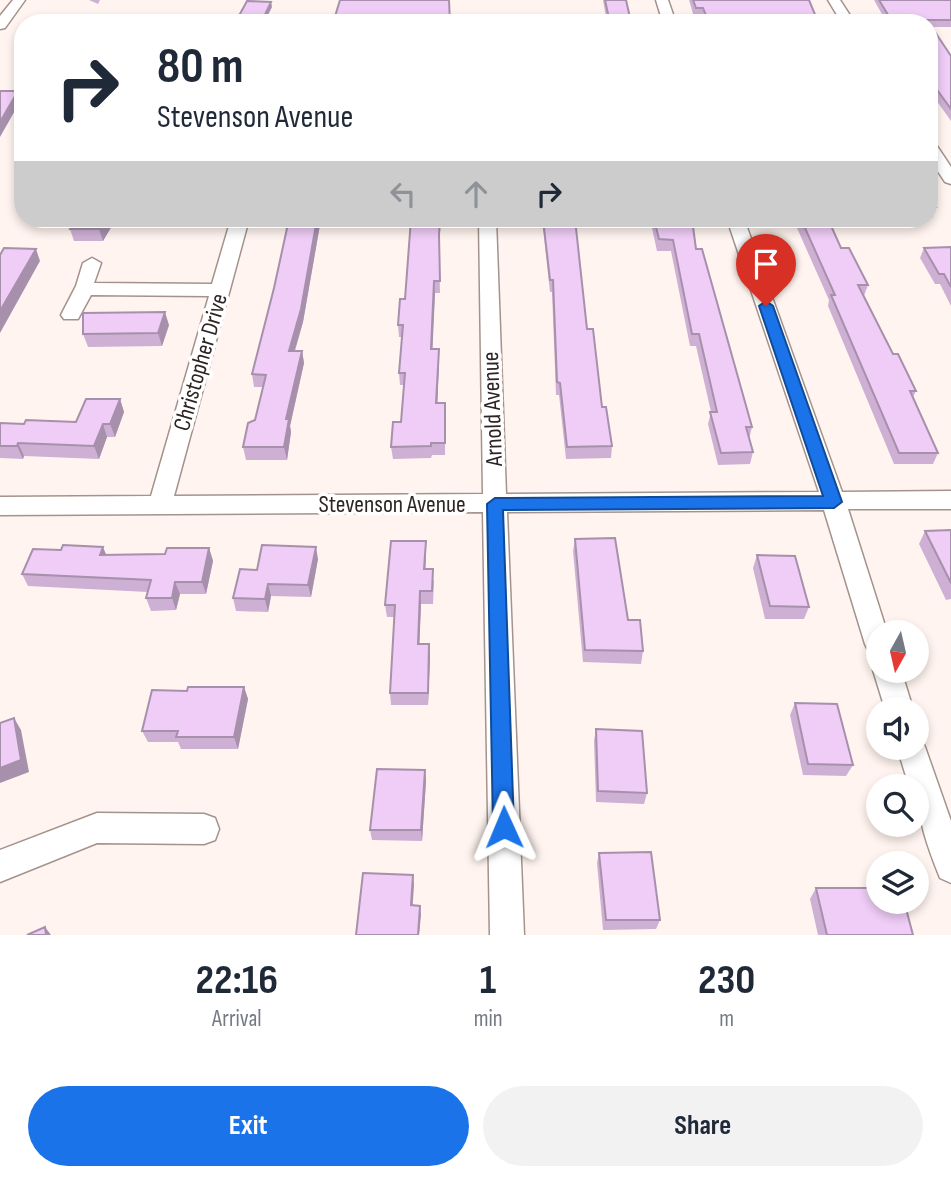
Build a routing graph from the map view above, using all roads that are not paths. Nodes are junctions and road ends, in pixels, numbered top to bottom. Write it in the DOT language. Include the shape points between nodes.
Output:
graph roads {
  1 [pos="19,0"];
  2 [pos="0,25"];
  3 [pos="938,160"];
  4 [pos="951,179"];
  5 [pos="237,228"];
  6 [pos="487,228"];
  7 [pos="739,228"];
  8 [pos="92,263"];
  9 [pos="85,286"];
  10 [pos="220,290"];
  11 [pos="71,315"];
  12 [pos="951,500"];
  13 [pos="834,502"];
  14 [pos="495,504"];
  15 [pos="0,506"];
  16 [pos="160,506"];
  17 [pos="871,620"];
  18 [pos="915,760"];
  19 [pos="204,828"];
  20 [pos="0,866"];
  21 [pos="951,867"];
  22 [pos="506,935"];
  1 -- 2 [label="street"];
  3 -- 4 [label="street"];
  5 -- 10 [label="street, Christopher Drive"];
  6 -- 14 [label="street, Arnold Avenue"];
  7 -- 13 [label="street"];
  8 -- 9 [label="street"];
  9 -- 10 [label="street" via="91,290"];
  9 -- 11 [label="street"];
  10 -- 16 [label="street, Christopher Drive"];
  12 -- 13 [label="street, Stevenson Avenue"];
  13 -- 14 [label="street, Stevenson Avenue"];
  13 -- 17 [label="street"];
  14 -- 16 [label="street, Stevenson Avenue"];
  14 -- 22 [label="street, Arnold Avenue"];
  15 -- 16 [label="street, Stevenson Avenue"];
  18 -- 21 [label="street"];
  19 -- 20 [label="street" via="97,828"];
}
